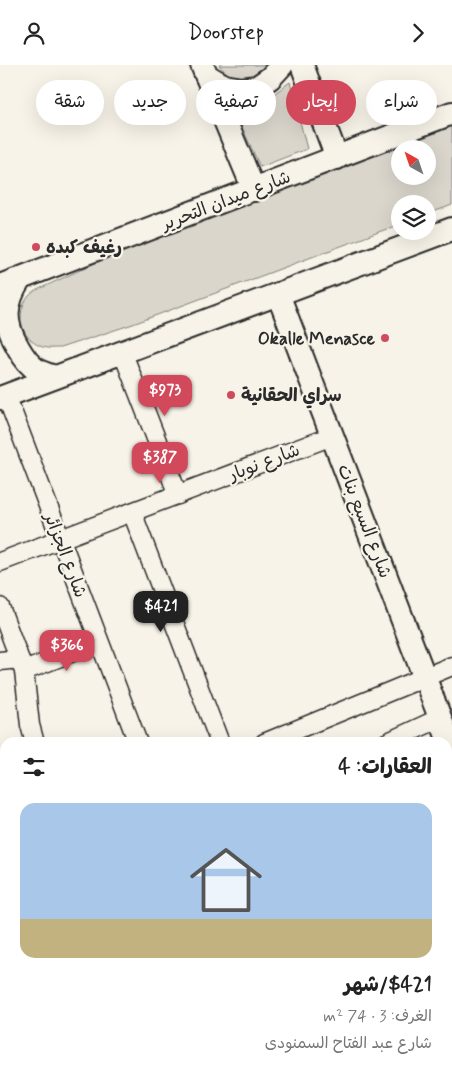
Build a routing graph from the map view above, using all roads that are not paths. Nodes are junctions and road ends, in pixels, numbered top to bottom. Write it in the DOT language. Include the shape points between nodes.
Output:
graph roads {
  1 [pos="282,65"];
  2 [pos="302,65"];
  3 [pos="204,70"];
  4 [pos="452,113"];
  5 [pos="337,158"];
  6 [pos="254,190"];
  7 [pos="452,229"];
  8 [pos="10,283"];
  9 [pos="278,294"];
  10 [pos="122,351"];
  11 [pos="55,377"];
  12 [pos="3,397"];
  13 [pos="332,436"];
  14 [pos="178,495"];
  15 [pos="132,512"];
  16 [pos="60,540"];
  17 [pos="0,562"];
  18 [pos="0,607"];
  19 [pos="99,642"];
  20 [pos="0,661"];
  21 [pos="22,665"];
  22 [pos="452,666"];
  23 [pos="425,677"];
  24 [pos="440,718"];
  25 [pos="33,737"];
  26 [pos="136,737"];
  27 [pos="218,737"];
  28 [pos="279,737"];
  29 [pos="399,737"];
  30 [pos="447,737"];
  1 -- 3 [label="main road" via="256,87 242,89 224,86"];
  2 -- 5 [label="main road"];
  3 -- 6 [label="main road"];
  4 -- 5 [label="main road, شارع ميدان التحرير"];
  5 -- 6 [label="main road, شارع ميدان التحرير"];
  6 -- 8 [label="main road, شارع ميدان التحرير"];
  7 -- 9 [label="main road"];
  8 -- 11 [label="main road" via="12,291 7,321 14,341 36,369"];
  9 -- 10 [label="main road"];
  9 -- 13 [label="main road, شارع السبع بنات"];
  10 -- 11 [label="main road"];
  10 -- 14 [label="street"];
  11 -- 12 [label="main road"];
  12 -- 16 [label="street, شارع الجزائر"];
  13 -- 14 [label="street, شارع نوبار"];
  13 -- 23 [label="main road, شارع السبع بنات"];
  14 -- 15 [label="street, شارع نوبار"];
  15 -- 16 [label="street, شارع نوبار"];
  15 -- 27 [label="street"];
  16 -- 17 [label="street, شارع نوبار"];
  16 -- 19 [label="street, شارع الجزائر"];
  18 -- 21 [label="street"];
  19 -- 21 [label="street"];
  19 -- 26 [label="street, شارع الجزائر"];
  20 -- 21 [label="street"];
  21 -- 25 [label="street"];
  22 -- 23 [label="street"];
  23 -- 24 [label="main road, شارع السبع بنات"];
  23 -- 28 [label="street"];
  24 -- 29 [label="street"];
  24 -- 30 [label="main road, شارع السبع بنات"];
}
